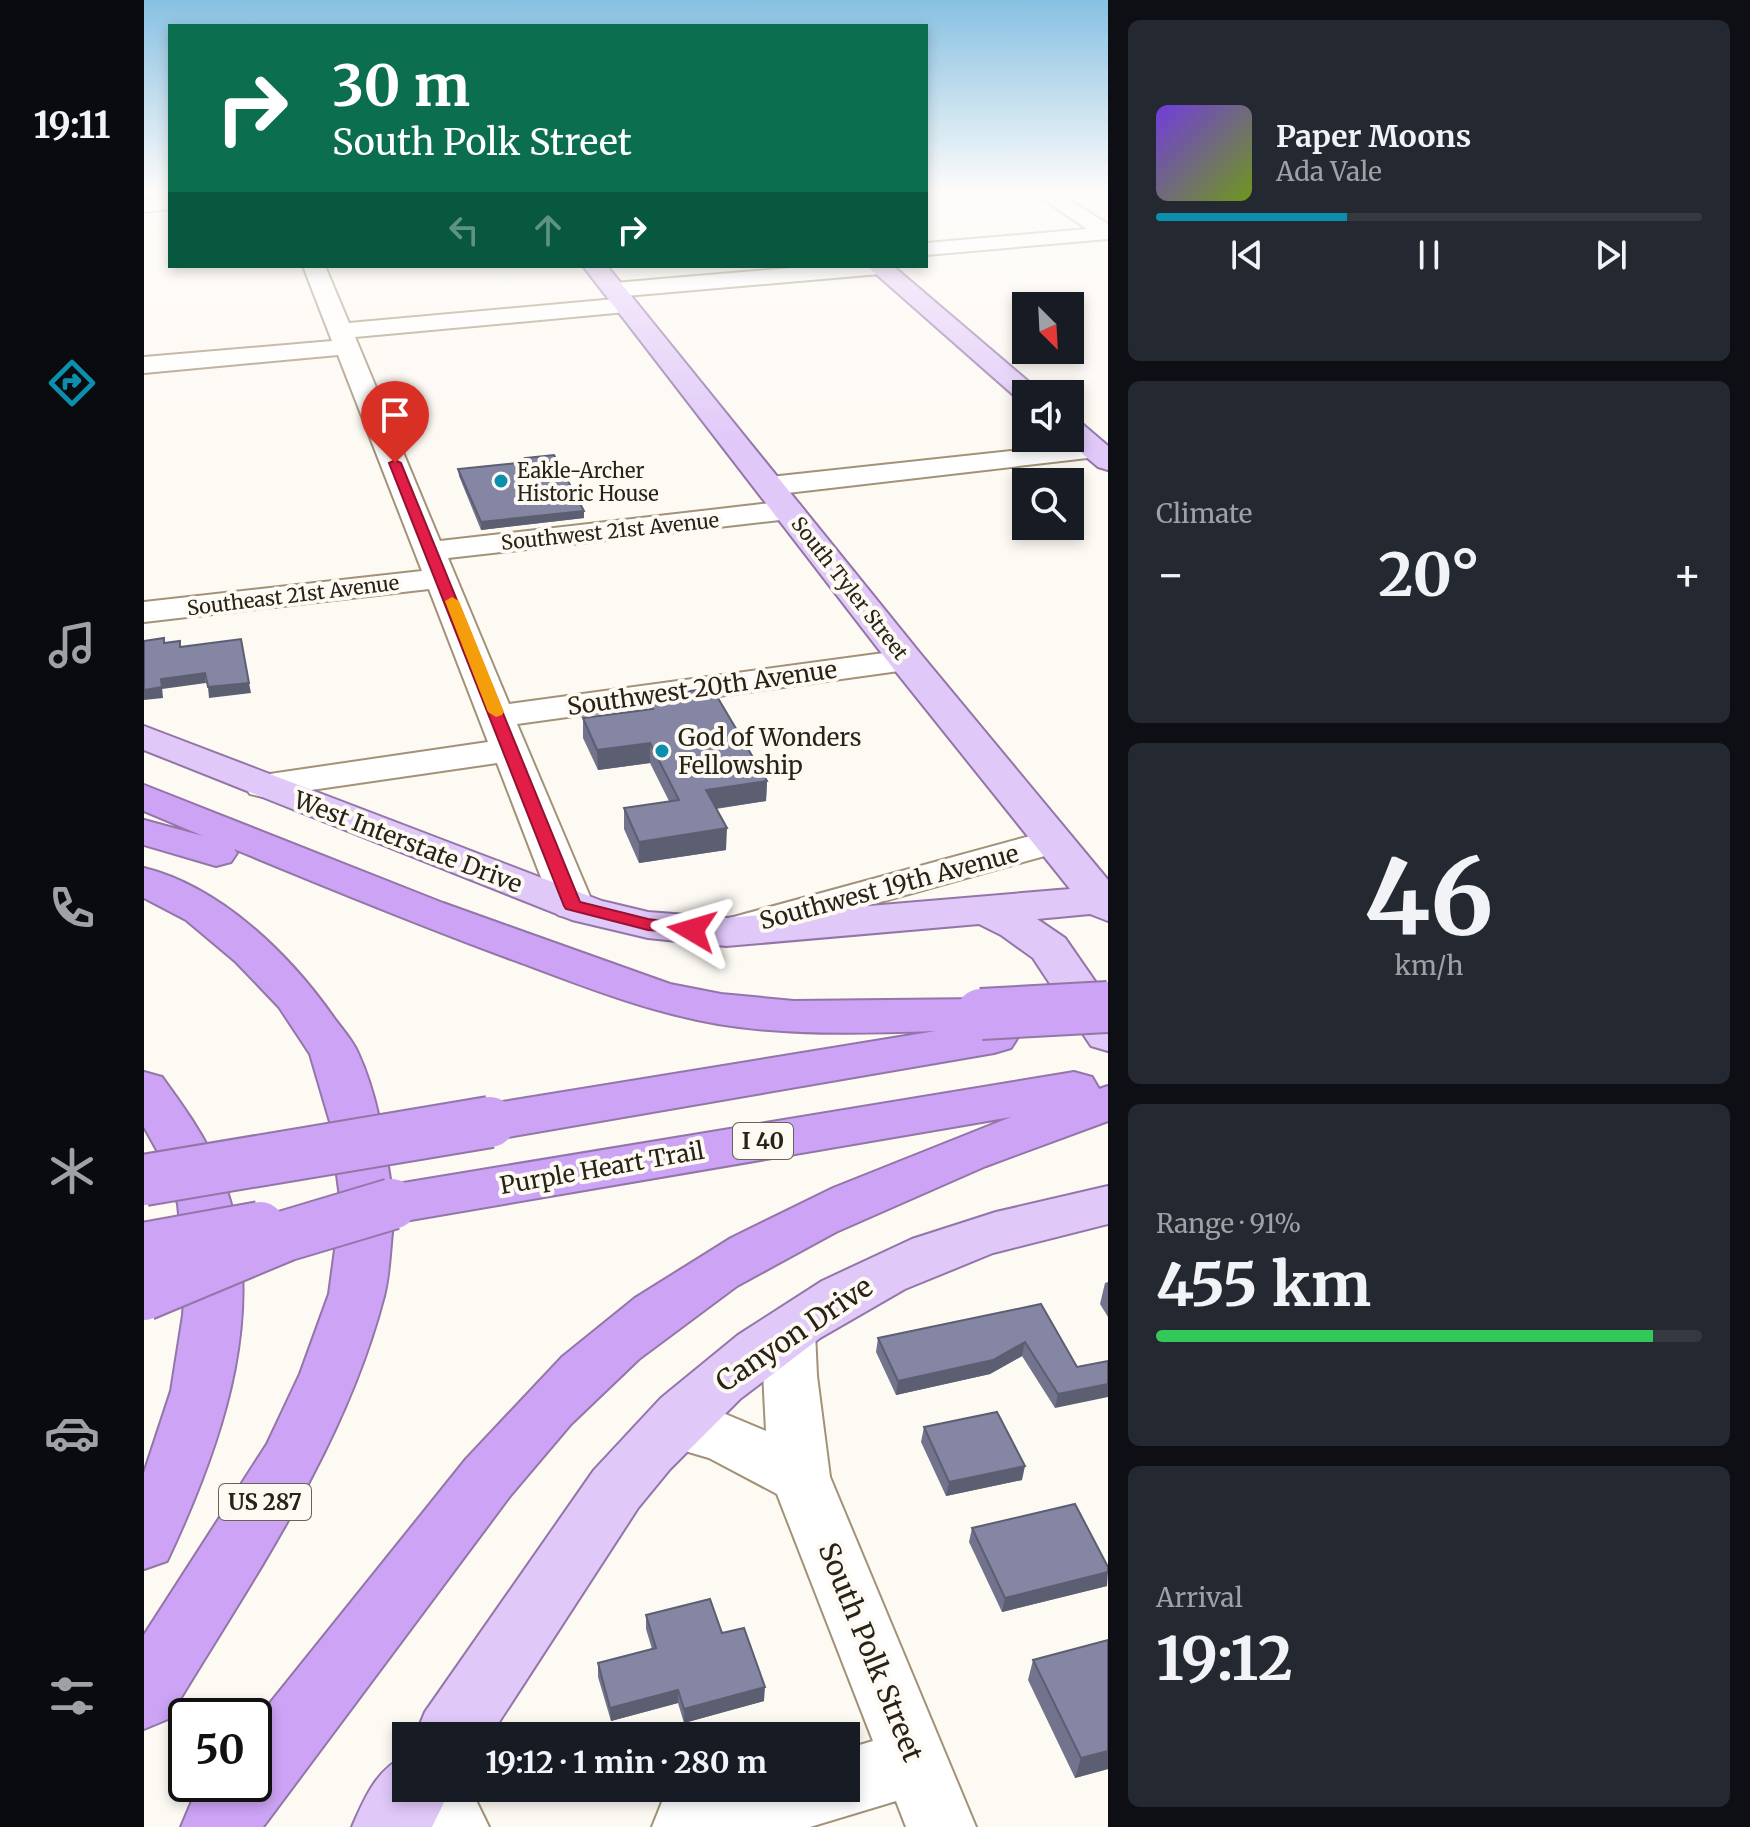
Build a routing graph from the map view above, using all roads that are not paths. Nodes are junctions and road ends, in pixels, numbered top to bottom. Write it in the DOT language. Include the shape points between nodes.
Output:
graph roads {
  1 [pos="319,277"];
  2 [pos="604,277"];
  3 [pos="793,277"];
  4 [pos="891,277"];
  5 [pos="620,298"];
  6 [pos="344,339"];
  7 [pos="144,365"];
  8 [pos="1012,380"];
  9 [pos="1084,435"];
  10 [pos="1104,445"];
  11 [pos="770,486"];
  12 [pos="789,510"];
  13 [pos="437,564"];
  14 [pos="144,612"];
  15 [pos="906,660"];
  16 [pos="498,716"];
  17 [pos="144,737"];
  18 [pos="512,750"];
  19 [pos="263,786"];
  20 [pos="144,797"];
  21 [pos="144,832"];
  22 [pos="1052,842"];
  23 [pos="144,881"];
  24 [pos="1106,902"];
  25 [pos="573,906"];
  26 [pos="415,909"];
  27 [pos="982,909"];
  28 [pos="726,932"];
  29 [pos="1108,1007"];
  30 [pos="1108,1018"];
  31 [pos="988,1026"];
  32 [pos="1108,1035"];
  33 [pos="1108,1084"];
  34 [pos="144,1089"];
  35 [pos="1108,1103"];
  36 [pos="1027,1112"];
  37 [pos="144,1180"];
  38 [pos="392,1204"];
  39 [pos="1108,1205"];
  40 [pos="144,1248"];
  41 [pos="144,1295"];
  42 [pos="788,1332"];
  43 [pos="674,1425"];
  44 [pos="800,1477"];
  45 [pos="144,1541"];
  46 [pos="144,1696"];
  47 [pos="459,1722"];
  48 [pos="272,1756"];
  49 [pos="914,1762"];
  50 [pos="860,1779"];
  51 [pos="237,1802"];
  52 [pos="406,1802"];
  53 [pos="440,1802"];
  54 [pos="777,1802"];
  55 [pos="218,1827"];
  56 [pos="389,1827"];
  57 [pos="454,1827"];
  58 [pos="687,1827"];
  59 [pos="941,1827"];
  1 -- 6 [label="street"];
  2 -- 5 [label="main road, South Tyler Street"];
  3 -- 5 [label="street"];
  4 -- 8 [label="main road"];
  5 -- 6 [label="street"];
  5 -- 11 [label="main road, South Tyler Street"];
  6 -- 7 [label="street"];
  6 -- 13 [label="street"];
  9 -- 10 [label="main road"];
  10 -- 11 [label="street"];
  11 -- 12 [label="main road, South Tyler Street"];
  12 -- 13 [label="street, Southwest 21st Avenue"];
  12 -- 15 [label="main road, South Tyler Street"];
  13 -- 14 [label="street, Southeast 21st Avenue"];
  13 -- 16 [label="street"];
  15 -- 16 [label="street, Southwest 20th Avenue"];
  15 -- 22 [label="main road, South Tyler Street"];
  16 -- 18 [label="street"];
  17 -- 19 [label="main road, West Interstate Drive"];
  18 -- 19 [label="street"];
  18 -- 25 [label="street"];
  19 -- 25 [label="main road, West Interstate Drive"];
  20 -- 26 [label="highway"];
  21 -- 26 [label="highway"];
  22 -- 24 [label="main road, South Tyler Street"];
  22 -- 28 [label="street, Southwest 19th Avenue"];
  23 -- 46 [label="highway, US 287" via="202,911 295,996 334,1053 355,1122 368,1205 357,1294 291,1459"];
  24 -- 27 [label="main road, West Interstate Drive"];
  25 -- 28 [label="main road, West Interstate Drive" via="648,925"];
  26 -- 31 [label="highway" via="684,1003 753,1013"];
  27 -- 28 [label="main road, West Interstate Drive"];
  27 -- 32 [label="main road" via="1049,948"];
  29 -- 31 [label="highway, bridge"];
  30 -- 31 [label="highway"];
  31 -- 37 [label="highway, bridge" via="490,1122"];
  33 -- 36 [label="highway, Purple Heart Trail / I 40"];
  34 -- 45 [label="highway" via="194,1172 208,1223 214,1296 206,1367 182,1456"];
  35 -- 36 [label="highway"];
  36 -- 38 [label="highway, Purple Heart Trail / I 40"];
  36 -- 48 [label="highway" via="795,1228 654,1314 568,1390 464,1504"];
  38 -- 40 [label="highway, Purple Heart Trail / I 40, bridge"];
  38 -- 41 [label="highway, bridge" via="285,1236"];
  39 -- 42 [label="main road, Canyon Drive" via="934,1253 893,1270"];
  42 -- 43 [label="main road, Canyon Drive" via="724,1376"];
  42 -- 44 [label="street, South Polk Street"];
  43 -- 44 [label="street" via="723,1437"];
  43 -- 47 [label="main road, Canyon Drive" via="616,1489"];
  44 -- 49 [label="street, South Polk Street"];
  49 -- 50 [label="street"];
  49 -- 59 [label="street, South Polk Street"];
  51 -- 55 [label="highway"];
  52 -- 56 [label="main road"];
  53 -- 57 [label="street"];
  54 -- 58 [label="street"];
}
